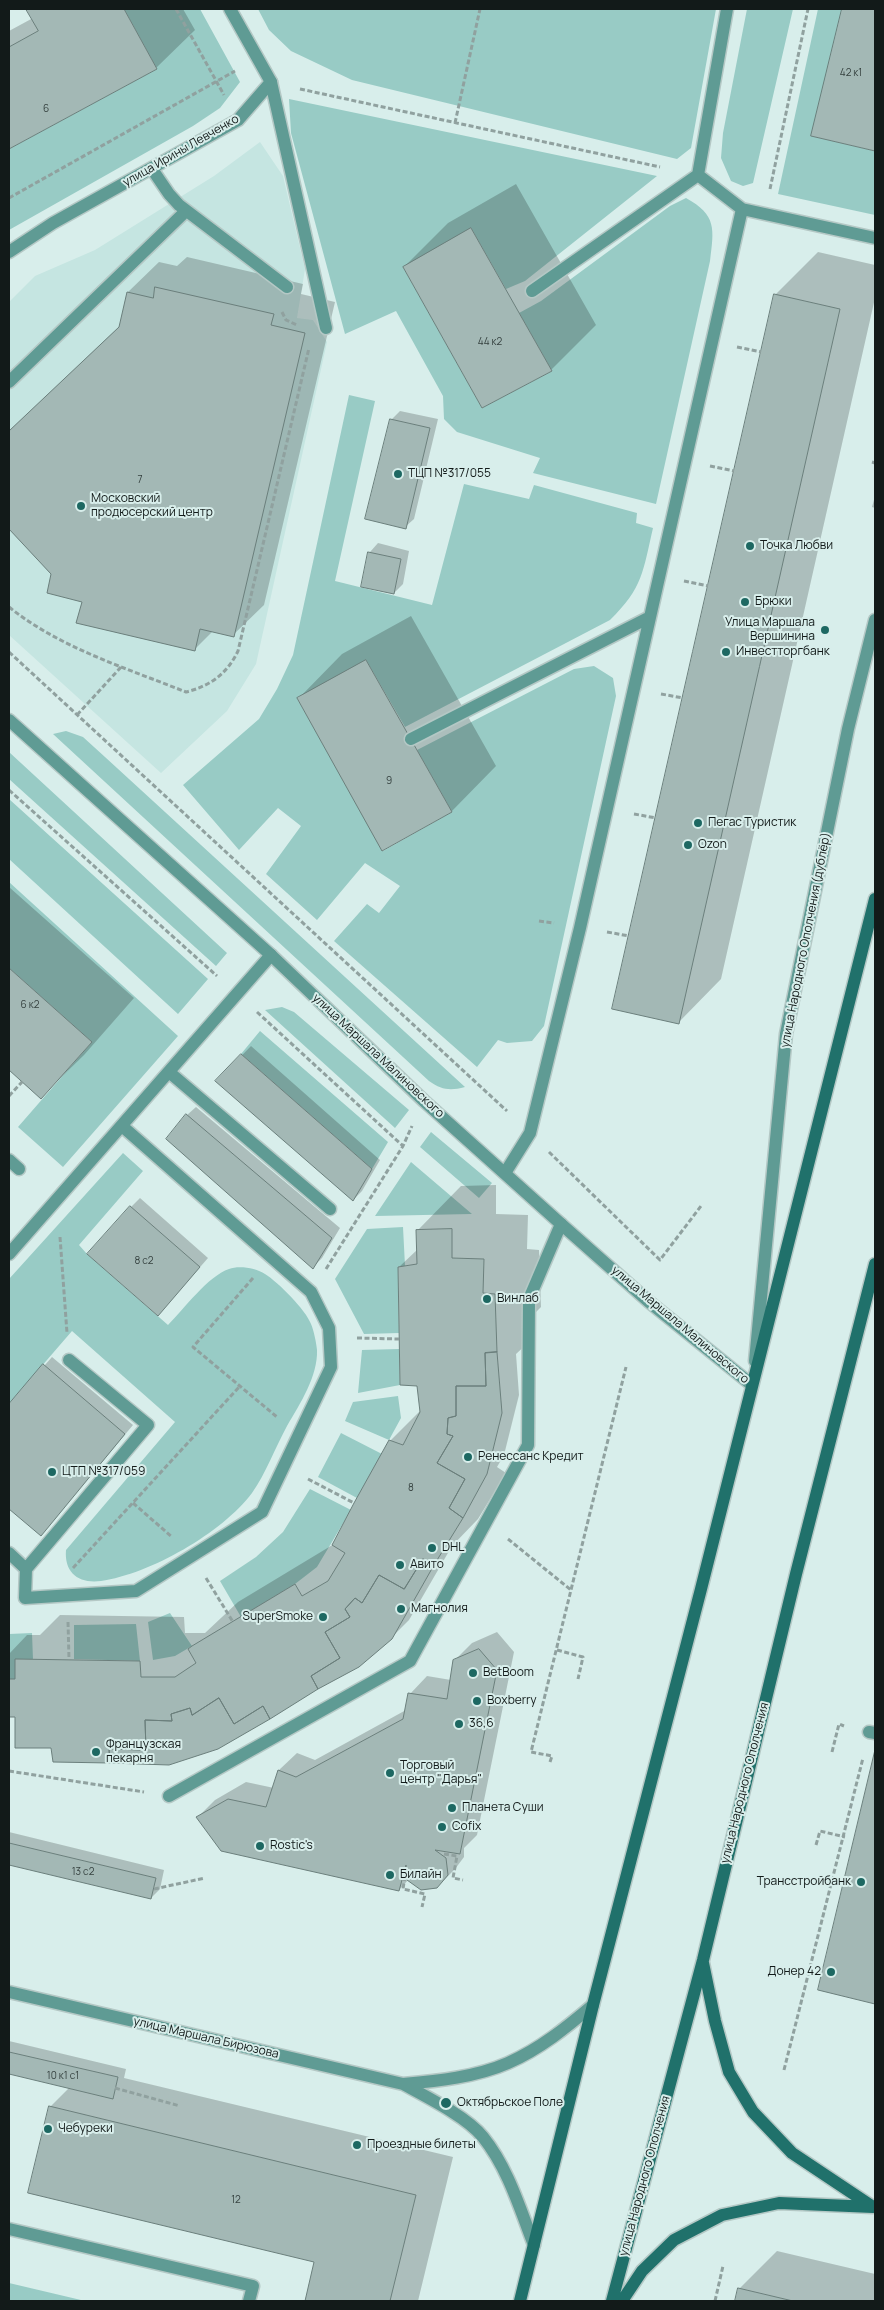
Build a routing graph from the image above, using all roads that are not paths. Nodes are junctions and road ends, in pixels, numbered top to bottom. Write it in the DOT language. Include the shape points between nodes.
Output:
graph roads {
  1 [pos="230,9"];
  2 [pos="727,9"];
  3 [pos="271,82"];
  4 [pos="152,169"];
  5 [pos="698,175"];
  6 [pos="742,209"];
  7 [pos="186,211"];
  8 [pos="875,238"];
  9 [pos="9,252"];
  10 [pos="287,287"];
  11 [pos="532,291"];
  12 [pos="326,328"];
  13 [pos="9,382"];
  14 [pos="650,617"];
  15 [pos="875,620"];
  16 [pos="9,720"];
  17 [pos="411,739"];
  18 [pos="875,899"];
  19 [pos="271,955"];
  20 [pos="169,1072"];
  21 [pos="122,1126"];
  22 [pos="9,1160"];
  23 [pos="19,1169"];
  24 [pos="505,1173"];
  25 [pos="330,1209"];
  26 [pos="561,1224"];
  27 [pos="9,1254"];
  28 [pos="875,1264"];
  29 [pos="69,1360"];
  30 [pos="752,1385"];
  31 [pos="9,1554"];
  32 [pos="26,1568"];
  33 [pos="169,1796"];
  34 [pos="703,1960"];
  35 [pos="9,1992"];
  36 [pos="593,2005"];
  37 [pos="403,2084"];
  38 [pos="874,2207"];
  39 [pos="9,2229"];
  40 [pos="534,2245"];
  41 [pos="249,2301"];
  42 [pos="520,2301"];
  43 [pos="612,2301"];
  44 [pos="622,2301"];
  1 -- 3 [label="street"];
  2 -- 5 [label="street"];
  3 -- 4 [label="street, улица Ирины Левченко" via="238,120"];
  3 -- 12 [label="street"];
  4 -- 7 [label="street" via="168,194"];
  4 -- 9 [label="street, улица Ирины Левченко"];
  5 -- 6 [label="street"];
  5 -- 11 [label="street"];
  6 -- 8 [label="street"];
  6 -- 14 [label="street"];
  7 -- 10 [label="street"];
  7 -- 13 [label="street"];
  14 -- 17 [label="street"];
  14 -- 24 [label="street" via="530,1133"];
  15 -- 30 [label="street, улица Народного Ополчения (дублёр)" via="848,729 786,1034"];
  16 -- 19 [label="street, улица Маршала Малиновского"];
  18 -- 30 [label="main road"];
  19 -- 20 [label="street"];
  19 -- 24 [label="street, улица Маршала Малиновского"];
  20 -- 21 [label="street"];
  20 -- 25 [label="street"];
  21 -- 27 [label="street"];
  21 -- 32 [label="street" via="311,1292 329,1328 331,1367 262,1512 136,1592 25,1598"];
  22 -- 23 [label="street"];
  24 -- 26 [label="street, улица Маршала Малиновского"];
  26 -- 30 [label="street, улица Маршала Малиновского" via="648,1302"];
  26 -- 33 [label="street" via="529,1299 528,1445 410,1661"];
  28 -- 34 [label="main road, улица Народного Ополчения"];
  29 -- 32 [label="street" via="148,1425"];
  30 -- 36 [label="main road"];
  31 -- 32 [label="street"];
  34 -- 38 [label="main road" via="729,2072 753,2112 792,2154"];
  34 -- 43 [label="main road, улица Народного Ополчения"];
  35 -- 37 [label="street, улица Маршала Бирюзова"];
  36 -- 37 [label="street, улица Маршала Бирюзова" via="556,2036 508,2064 450,2079"];
  36 -- 40 [label="main road"];
  37 -- 40 [label="street, улица Маршала Бирюзова" via="443,2105 483,2136 510,2183"];
  38 -- 44 [label="main road" via="779,2203 722,2214 674,2240 642,2271"];
  39 -- 41 [label="street" via="253,2286"];
  40 -- 42 [label="main road"];
}
